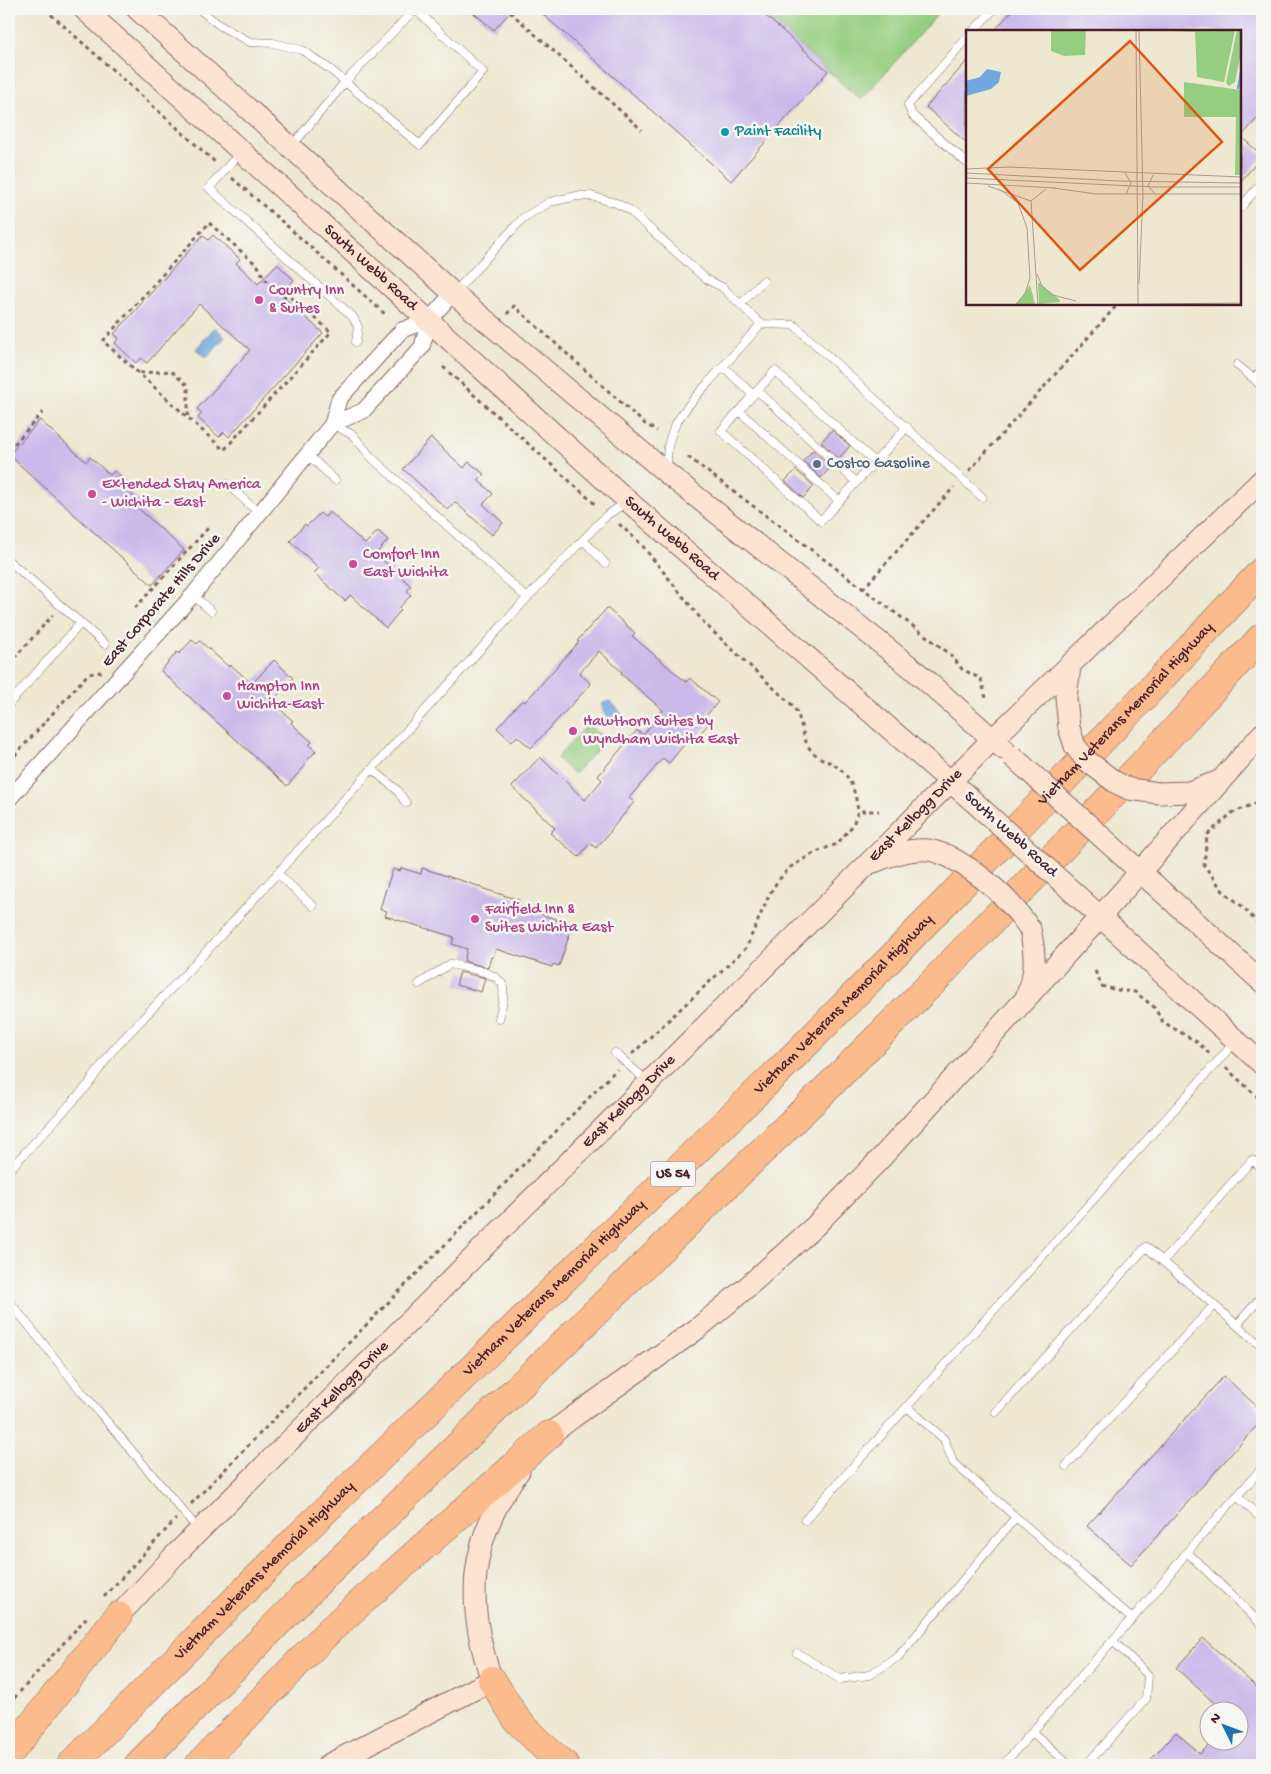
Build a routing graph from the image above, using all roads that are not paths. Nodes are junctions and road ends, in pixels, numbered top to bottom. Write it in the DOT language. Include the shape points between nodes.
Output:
graph roads {
  1 [pos="84,9"];
  2 [pos="137,9"];
  3 [pos="199,9"];
  4 [pos="415,9"];
  5 [pos="994,9"];
  6 [pos="974,30"];
  7 [pos="966,39"];
  8 [pos="345,82"];
  9 [pos="292,147"];
  10 [pos="242,151"];
  11 [pos="966,162"];
  12 [pos="1262,183"];
  13 [pos="1241,207"];
  14 [pos="763,281"];
  15 [pos="453,293"];
  16 [pos="741,304"];
  17 [pos="429,320"];
  18 [pos="761,324"];
  19 [pos="356,342"];
  20 [pos="1237,364"];
  21 [pos="723,366"];
  22 [pos="1262,369"];
  23 [pos="1254,379"];
  24 [pos="1262,387"];
  25 [pos="756,393"];
  26 [pos="739,411"];
  27 [pos="332,424"];
  28 [pos="906,427"];
  29 [pos="307,454"];
  30 [pos="875,462"];
  31 [pos="669,475"];
  32 [pos="335,480"];
  33 [pos="1262,480"];
  34 [pos="856,482"];
  35 [pos="227,484"];
  36 [pos="982,496"];
  37 [pos="628,501"];
  38 [pos="839,501"];
  39 [pos="260,514"];
  40 [pos="583,540"];
  41 [pos="9,561"];
  42 [pos="605,563"];
  43 [pos="1262,571"];
  44 [pos="193,595"];
  45 [pos="527,598"];
  46 [pos="211,611"];
  47 [pos="80,624"];
  48 [pos="1262,636"];
  49 [pos="105,644"];
  50 [pos="1070,667"];
  51 [pos="9,704"];
  52 [pos="1262,734"];
  53 [pos="993,739"];
  54 [pos="372,769"];
  55 [pos="1221,780"];
  56 [pos="951,782"];
  57 [pos="9,799"];
  58 [pos="406,803"];
  59 [pos="870,863"];
  60 [pos="1140,871"];
  61 [pos="277,874"];
  62 [pos="313,906"];
  63 [pos="1100,917"];
  64 [pos="1262,982"];
  65 [pos="419,984"];
  66 [pos="1023,1001"];
  67 [pos="499,1019"];
  68 [pos="1236,1041"];
  69 [pos="615,1053"];
  70 [pos="1262,1064"];
  71 [pos="649,1083"];
  72 [pos="1262,1168"];
  73 [pos="9,1170"];
  74 [pos="1163,1261"];
  75 [pos="1262,1296"];
  76 [pos="9,1301"];
  77 [pos="1214,1305"];
  78 [pos="1237,1325"];
  79 [pos="1262,1347"];
  80 [pos="907,1407"];
  81 [pos="996,1412"];
  82 [pos="549,1435"];
  83 [pos="1066,1466"];
  84 [pos="1262,1468"];
  85 [pos="1238,1496"];
  86 [pos="1016,1517"];
  87 [pos="1262,1519"];
  88 [pos="805,1520"];
  89 [pos="200,1531"];
  90 [pos="1187,1552"];
  91 [pos="104,1609"];
  92 [pos="1132,1619"];
  93 [pos="1262,1624"];
  94 [pos="1113,1641"];
  95 [pos="797,1653"];
  96 [pos="492,1680"];
  97 [pos="1032,1732"];
  98 [pos="9,1735"];
  99 [pos="9,1754"];
  100 [pos="71,1765"];
  101 [pos="138,1765"];
  102 [pos="199,1765"];
  103 [pos="328,1765"];
  104 [pos="564,1765"];
  105 [pos="1003,1765"];
  106 [pos="1070,1765"];
  107 [pos="1086,1765"];
  1 -- 10 [label="main road, South Webb Road"];
  2 -- 9 [label="main road"];
  3 -- 8 [label="lane" via="219,26 250,42 273,43 302,50"];
  4 -- 8 [label="lane"];
  4 -- 8 [label="lane" via="483,72 420,145"];
  5 -- 6 [label="lane"];
  7 -- 11 [label="lane" via="908,105 912,114"];
  8 -- 9 [label="lane"];
  9 -- 15 [label="main road"];
  10 -- 17 [label="main road, South Webb Road"];
  10 -- 19 [label="lane" via="209,188 352,317 358,327"];
  12 -- 13 [label="lane"];
  14 -- 16 [label="lane"];
  15 -- 16 [label="lane" via="523,218 557,200 591,196 628,209 706,279 722,287"];
  15 -- 17 [label="street, East Corporate Hills Drive"];
  15 -- 31 [label="main road"];
  16 -- 18 [label="lane"];
  17 -- 27 [label="street" via="402,330 339,399"];
  17 -- 27 [label="street, East Corporate Hills Drive" via="422,347 363,411"];
  17 -- 37 [label="main road, South Webb Road"];
  18 -- 21 [label="lane"];
  18 -- 28 [label="lane" via="794,325"];
  20 -- 23 [label="lane"];
  21 -- 25 [label="lane"];
  21 -- 31 [label="lane" via="677,422 667,452"];
  22 -- 23 [label="lane"];
  23 -- 24 [label="lane"];
  25 -- 26 [label="lane"];
  25 -- 30 [label="lane" via="775,371"];
  25 -- 34 [label="lane"];
  26 -- 38 [label="lane"];
  26 -- 38 [label="lane" via="721,431 821,521"];
  27 -- 29 [label="street, East Corporate Hills Drive"];
  27 -- 45 [label="lane" via="352,435 371,457"];
  28 -- 30 [label="lane"];
  28 -- 36 [label="lane"];
  29 -- 32 [label="lane"];
  29 -- 39 [label="street, East Corporate Hills Drive"];
  30 -- 34 [label="lane"];
  31 -- 53 [label="main road" via="892,652"];
  33 -- 50 [label="main road, East Kellogg Drive"];
  34 -- 38 [label="lane"];
  35 -- 39 [label="lane"];
  37 -- 40 [label="lane" via="607,515"];
  37 -- 56 [label="main road, South Webb Road"];
  39 -- 44 [label="street, East Corporate Hills Drive"];
  40 -- 42 [label="lane"];
  40 -- 45 [label="lane"];
  41 -- 47 [label="lane"];
  43 -- 100 [label="highway, Vietnam Veterans Memorial Highway / US 54" via="798,1052 306,1530"];
  44 -- 46 [label="lane"];
  44 -- 57 [label="street, East Corporate Hills Drive"];
  45 -- 54 [label="lane"];
  47 -- 49 [label="lane"];
  47 -- 51 [label="lane"];
  48 -- 101 [label="highway, US 54" via="934,981 332,1567"];
  50 -- 53 [label="main road, East Kellogg Drive"];
  50 -- 55 [label="main road, bridge" via="1066,697 1069,728 1075,746 1108,778 1128,789 1159,793 1189,792"];
  52 -- 55 [label="main road"];
  53 -- 56 [label="main road, East Kellogg Drive"];
  53 -- 60 [label="main road, bridge"];
  54 -- 58 [label="lane" via="397,790"];
  54 -- 61 [label="lane"];
  55 -- 60 [label="main road"];
  56 -- 59 [label="main road, East Kellogg Drive"];
  56 -- 63 [label="main road, South Webb Road, bridge"];
  59 -- 66 [label="main road, bridge" via="908,851 929,850 948,856 996,888 1030,929 1035,961"];
  59 -- 71 [label="main road, East Kellogg Drive"];
  60 -- 63 [label="main road"];
  60 -- 64 [label="main road"];
  61 -- 62 [label="lane"];
  61 -- 73 [label="lane" via="112,1052 88,1085"];
  63 -- 66 [label="main road"];
  63 -- 68 [label="main road, South Webb Road"];
  65 -- 67 [label="lane" via="450,964 495,976 503,984 504,994"];
  66 -- 82 [label="main road" via="862,1178 781,1258 697,1329"];
  68 -- 70 [label="main road, South Webb Road"];
  68 -- 80 [label="lane"];
  69 -- 71 [label="lane"];
  71 -- 89 [label="main road, East Kellogg Drive"];
  72 -- 74 [label="lane" via="1252,1160"];
  74 -- 77 [label="lane"];
  74 -- 81 [label="lane" via="1146,1247"];
  75 -- 78 [label="lane"];
  76 -- 89 [label="lane"];
  77 -- 78 [label="lane"];
  77 -- 83 [label="lane"];
  78 -- 79 [label="lane"];
  80 -- 86 [label="lane" via="944,1439 953,1462"];
  80 -- 88 [label="lane"];
  82 -- 96 [label="main road" via="509,1484 480,1546 474,1589 475,1612 478,1636"];
  82 -- 102 [label="highway" via="330,1630"];
  84 -- 85 [label="lane"];
  85 -- 87 [label="lane"];
  85 -- 90 [label="lane"];
  86 -- 92 [label="lane"];
  86 -- 95 [label="lane" via="898,1657 869,1675 840,1678"];
  89 -- 91 [label="main road, East Kellogg Drive"];
  90 -- 92 [label="lane"];
  90 -- 93 [label="lane"];
  91 -- 98 [label="main road, East Kellogg Drive"];
  91 -- 99 [label="highway"];
  92 -- 94 [label="lane"];
  94 -- 97 [label="lane"];
  94 -- 107 [label="lane" via="1148,1675 1146,1699"];
  96 -- 103 [label="main road"];
  96 -- 104 [label="highway" via="518,1720"];
  97 -- 105 [label="lane"];
  97 -- 106 [label="lane"];
}
